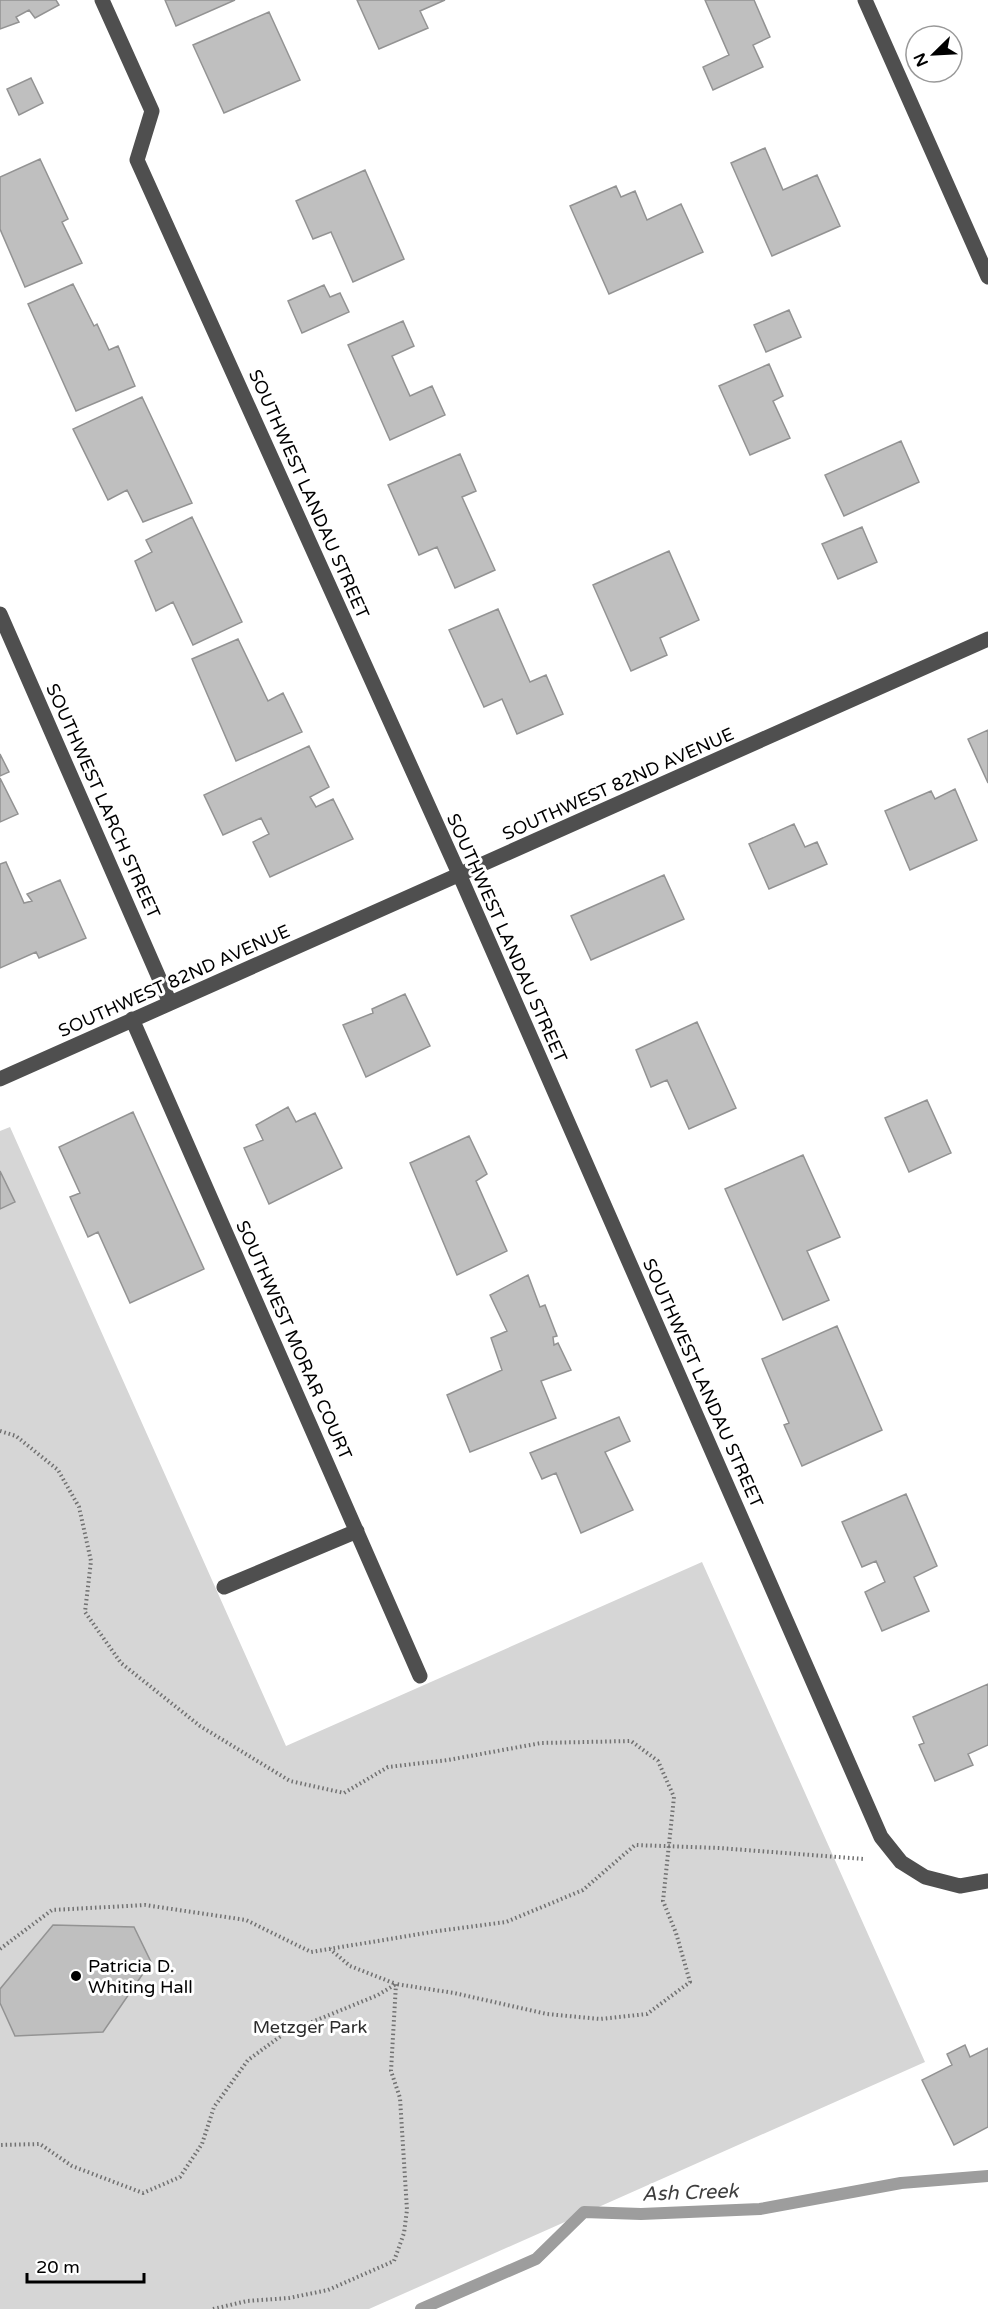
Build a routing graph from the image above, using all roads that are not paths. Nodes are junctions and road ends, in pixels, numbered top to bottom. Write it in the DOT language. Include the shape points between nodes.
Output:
graph roads {
  1 [pos="102,0"];
  2 [pos="865,0"];
  3 [pos="988,277"];
  4 [pos="0,614"];
  5 [pos="988,639"];
  6 [pos="460,876"];
  7 [pos="170,1003"];
  8 [pos="132,1019"];
  9 [pos="0,1080"];
  10 [pos="357,1531"];
  11 [pos="224,1587"];
  12 [pos="420,1676"];
  13 [pos="988,1881"];
  1 -- 6 [label="street, SOUTHWEST LANDAU STREET" via="152,111 136,160"];
  2 -- 3 [label="street"];
  4 -- 7 [label="street, SOUTHWEST LARCH STREET"];
  5 -- 6 [label="street, SOUTHWEST 82ND AVENUE"];
  6 -- 7 [label="street, SOUTHWEST 82ND AVENUE"];
  6 -- 13 [label="street, SOUTHWEST LANDAU STREET" via="881,1836 901,1862 925,1877 960,1886"];
  7 -- 8 [label="street, SOUTHWEST 82ND AVENUE"];
  8 -- 9 [label="street, SOUTHWEST 82ND AVENUE"];
  8 -- 10 [label="street, SOUTHWEST MORAR COURT"];
  10 -- 11 [label="street"];
  10 -- 12 [label="street, SOUTHWEST MORAR COURT"];
}
